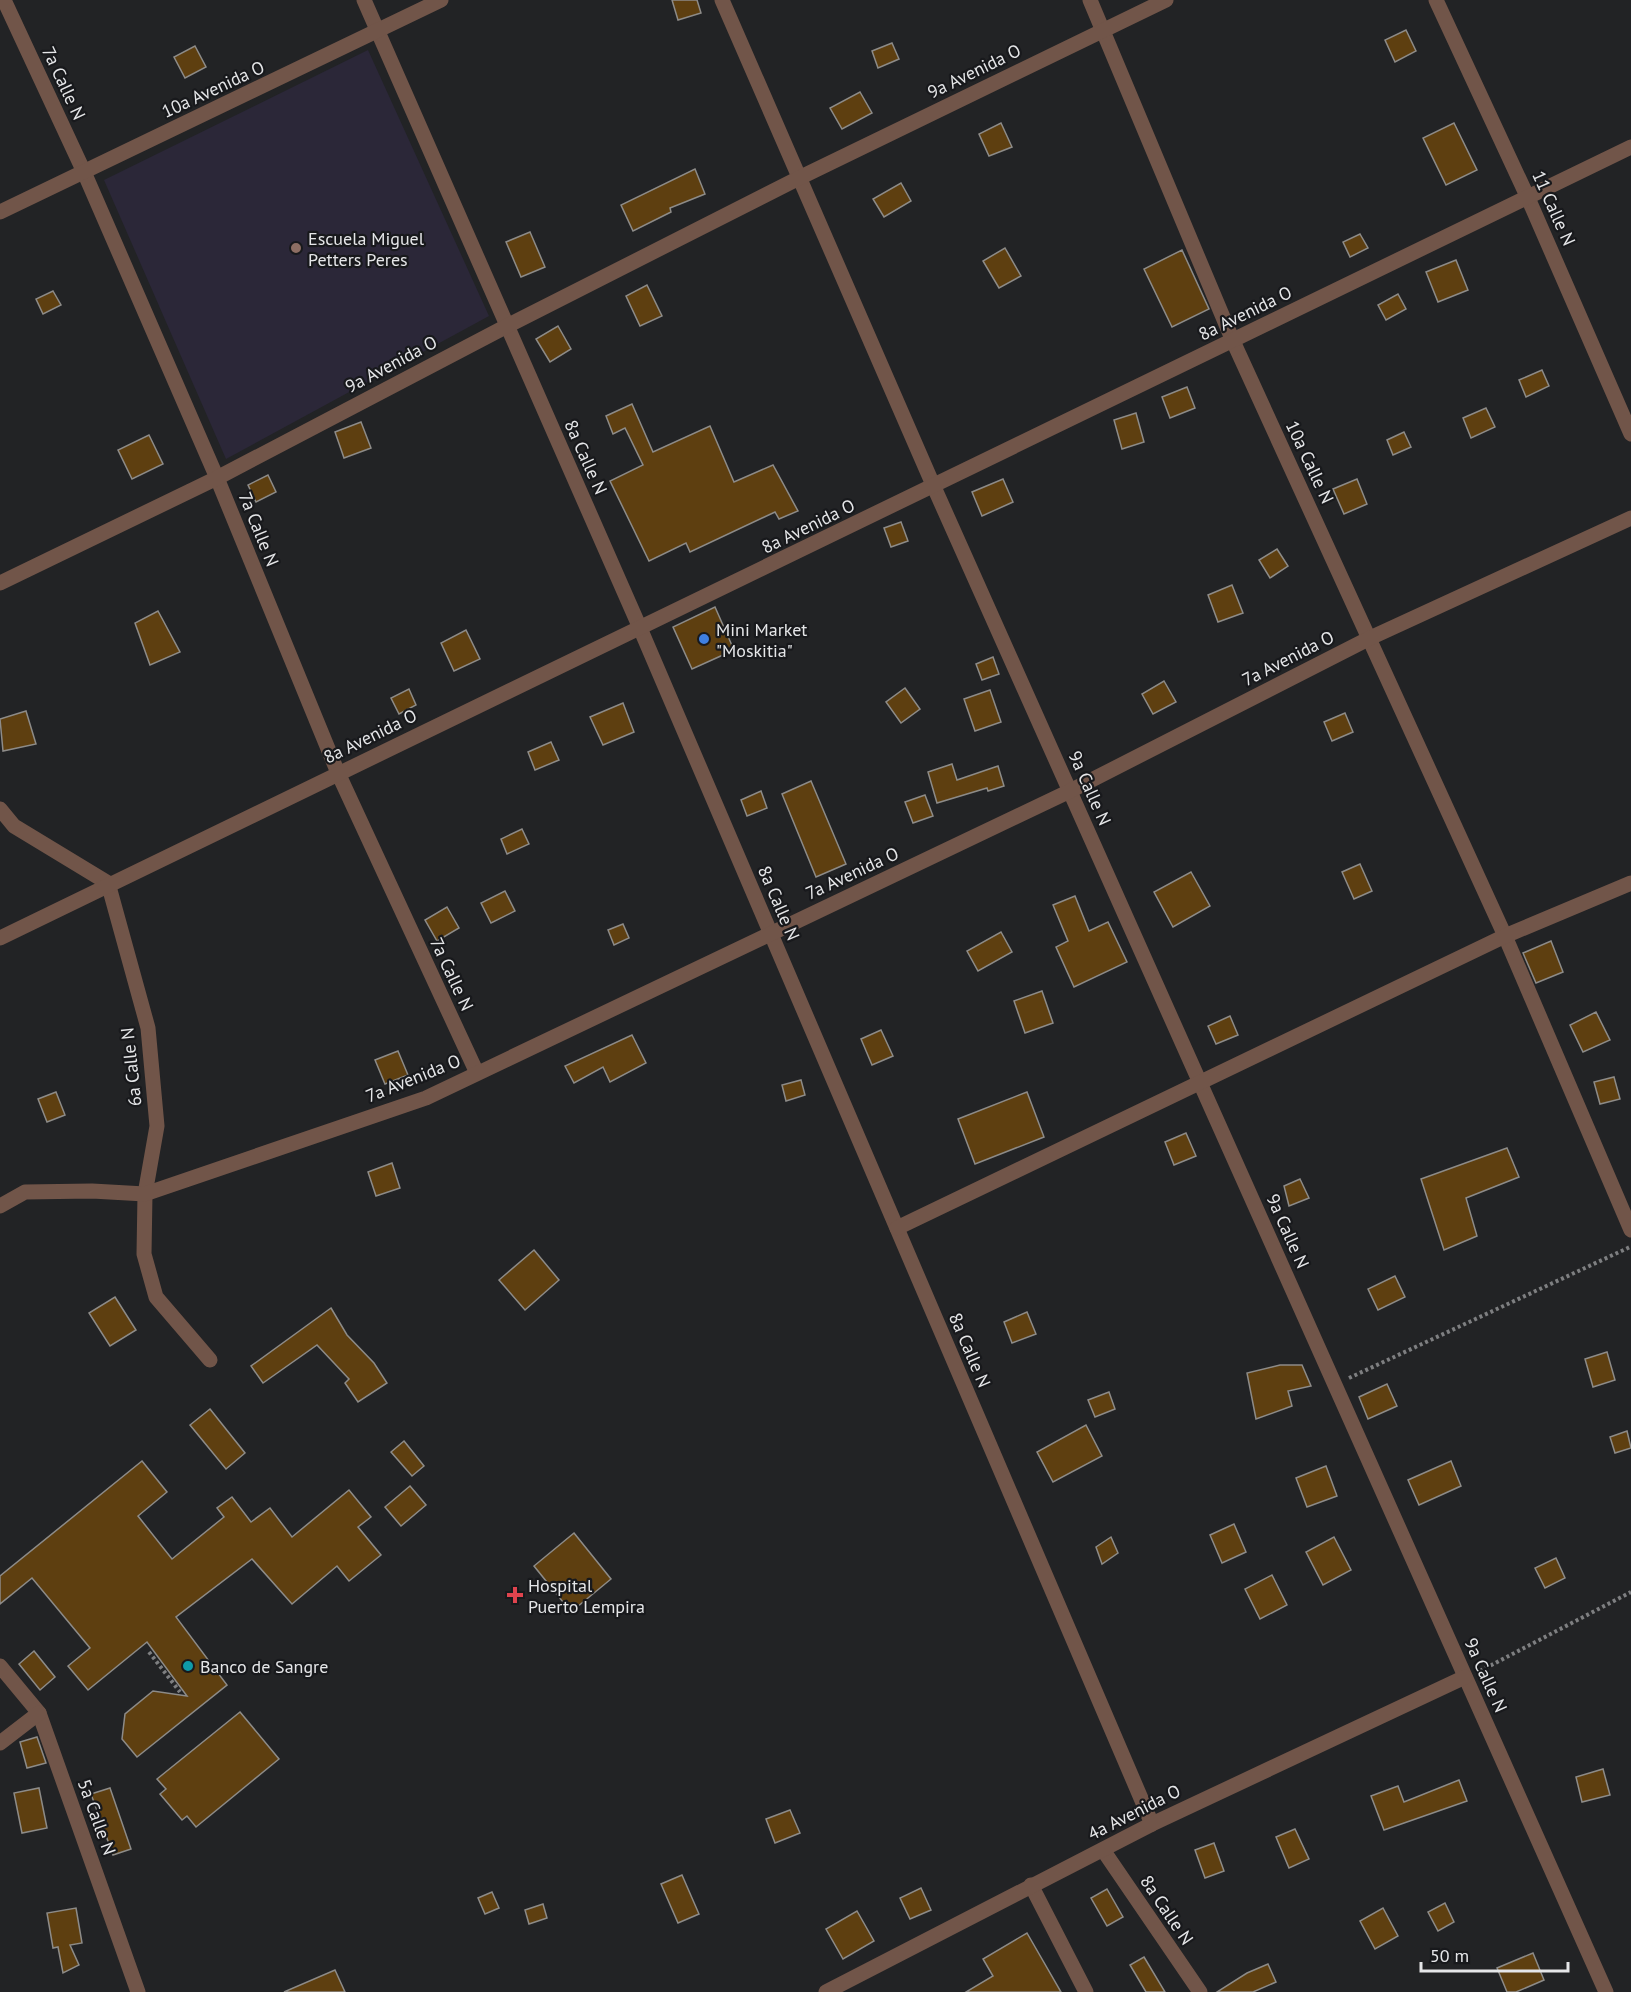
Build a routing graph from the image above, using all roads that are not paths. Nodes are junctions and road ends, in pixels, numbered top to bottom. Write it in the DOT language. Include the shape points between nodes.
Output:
graph roads {
  1 [pos="3,0"];
  2 [pos="364,0"];
  3 [pos="441,0"];
  4 [pos="722,0"];
  5 [pos="1090,0"];
  6 [pos="1166,0"];
  7 [pos="1436,0"];
  8 [pos="1102,30"];
  9 [pos="377,32"];
  10 [pos="1631,147"];
  11 [pos="84,172"];
  12 [pos="799,178"];
  13 [pos="1528,198"];
  14 [pos="0,212"];
  15 [pos="507,326"];
  16 [pos="1233,341"];
  17 [pos="1631,434"];
  18 [pos="217,478"];
  19 [pos="934,487"];
  20 [pos="1631,518"];
  21 [pos="0,583"];
  22 [pos="640,628"];
  23 [pos="1370,638"];
  24 [pos="338,773"];
  25 [pos="1070,791"];
  26 [pos="0,809"];
  27 [pos="1631,883"];
  28 [pos="108,884"];
  29 [pos="770,933"];
  30 [pos="1505,936"];
  31 [pos="0,938"];
  32 [pos="477,1073"];
  33 [pos="1200,1083"];
  34 [pos="145,1194"];
  35 [pos="0,1206"];
  36 [pos="897,1228"];
  37 [pos="1631,1230"];
  38 [pos="210,1360"];
  39 [pos="0,1666"];
  40 [pos="1465,1677"];
  41 [pos="39,1713"];
  42 [pos="0,1743"];
  43 [pos="1152,1824"];
  44 [pos="1103,1850"];
  45 [pos="1030,1885"];
  46 [pos="138,1992"];
  47 [pos="826,1992"];
  48 [pos="1086,1992"];
  49 [pos="1200,1992"];
  50 [pos="1605,1992"];
  1 -- 11 [label="street, 7a Calle N"];
  2 -- 9 [label="street, 8a Calle N"];
  3 -- 9 [label="street, 10a Avenida O"];
  4 -- 12 [label="street"];
  5 -- 8 [label="street, 10a Calle N"];
  6 -- 8 [label="street, 9a Avenida O"];
  7 -- 13 [label="street, 11 Calle N"];
  8 -- 12 [label="street, 9a Avenida O"];
  8 -- 16 [label="street, 10a Calle N"];
  9 -- 11 [label="street, 10a Avenida O"];
  9 -- 15 [label="street, 8a Calle N"];
  10 -- 13 [label="street, 8a Avenida O"];
  11 -- 14 [label="street, 10a Avenida O"];
  11 -- 18 [label="street, 7a Calle N"];
  12 -- 15 [label="street, 9a Avenida O"];
  12 -- 19 [label="street"];
  13 -- 16 [label="street, 8a Avenida O"];
  13 -- 17 [label="street, 11 Calle N"];
  15 -- 18 [label="street, 9a Avenida O"];
  15 -- 22 [label="street, 8a Calle N"];
  16 -- 19 [label="street, 8a Avenida O"];
  16 -- 23 [label="street, 10a Calle N"];
  18 -- 21 [label="street, 9a Avenida O"];
  18 -- 24 [label="street, 7a Calle N"];
  19 -- 22 [label="street, 8a Avenida O"];
  19 -- 25 [label="street, 9a Calle N"];
  20 -- 23 [label="street, 7a Avenida O"];
  22 -- 24 [label="street, 8a Avenida O"];
  22 -- 29 [label="street, 8a Calle N"];
  23 -- 25 [label="street, 7a Avenida O"];
  23 -- 30 [label="street, 10a Calle N"];
  24 -- 28 [label="street, 8a Avenida O"];
  24 -- 32 [label="street, 7a Calle N"];
  25 -- 29 [label="street, 7a Avenida O"];
  25 -- 33 [label="street, 9a Calle N"];
  26 -- 28 [label="street" via="14,826"];
  27 -- 30 [label="street"];
  28 -- 31 [label="street, 8a Avenida O"];
  28 -- 34 [label="street, 6a Calle N" via="148,1028 157,1126"];
  29 -- 32 [label="street, 7a Avenida O"];
  29 -- 36 [label="street, 8a Calle N"];
  30 -- 33 [label="street"];
  30 -- 37 [label="street, 10a Calle N"];
  32 -- 34 [label="street, 7a Avenida O" via="426,1098"];
  33 -- 36 [label="street"];
  33 -- 40 [label="street, 9a Calle N"];
  34 -- 35 [label="street, 7a Avenida O" via="25,1192"];
  34 -- 38 [label="street, 6a Calle N" via="144,1254 156,1297"];
  36 -- 43 [label="street, 8a Calle N"];
  39 -- 41 [label="street, 5a Calle N"];
  40 -- 43 [label="street, 4a Avenida O"];
  40 -- 50 [label="street, 9a Calle N"];
  41 -- 42 [label="street"];
  41 -- 46 [label="street, 5a Calle N"];
  43 -- 44 [label="street, 4a Avenida O"];
  44 -- 45 [label="street, 4a Avenida O"];
  44 -- 49 [label="street, 8a Calle N"];
  45 -- 47 [label="street, 4a Avenida O"];
  45 -- 48 [label="street"];
}
